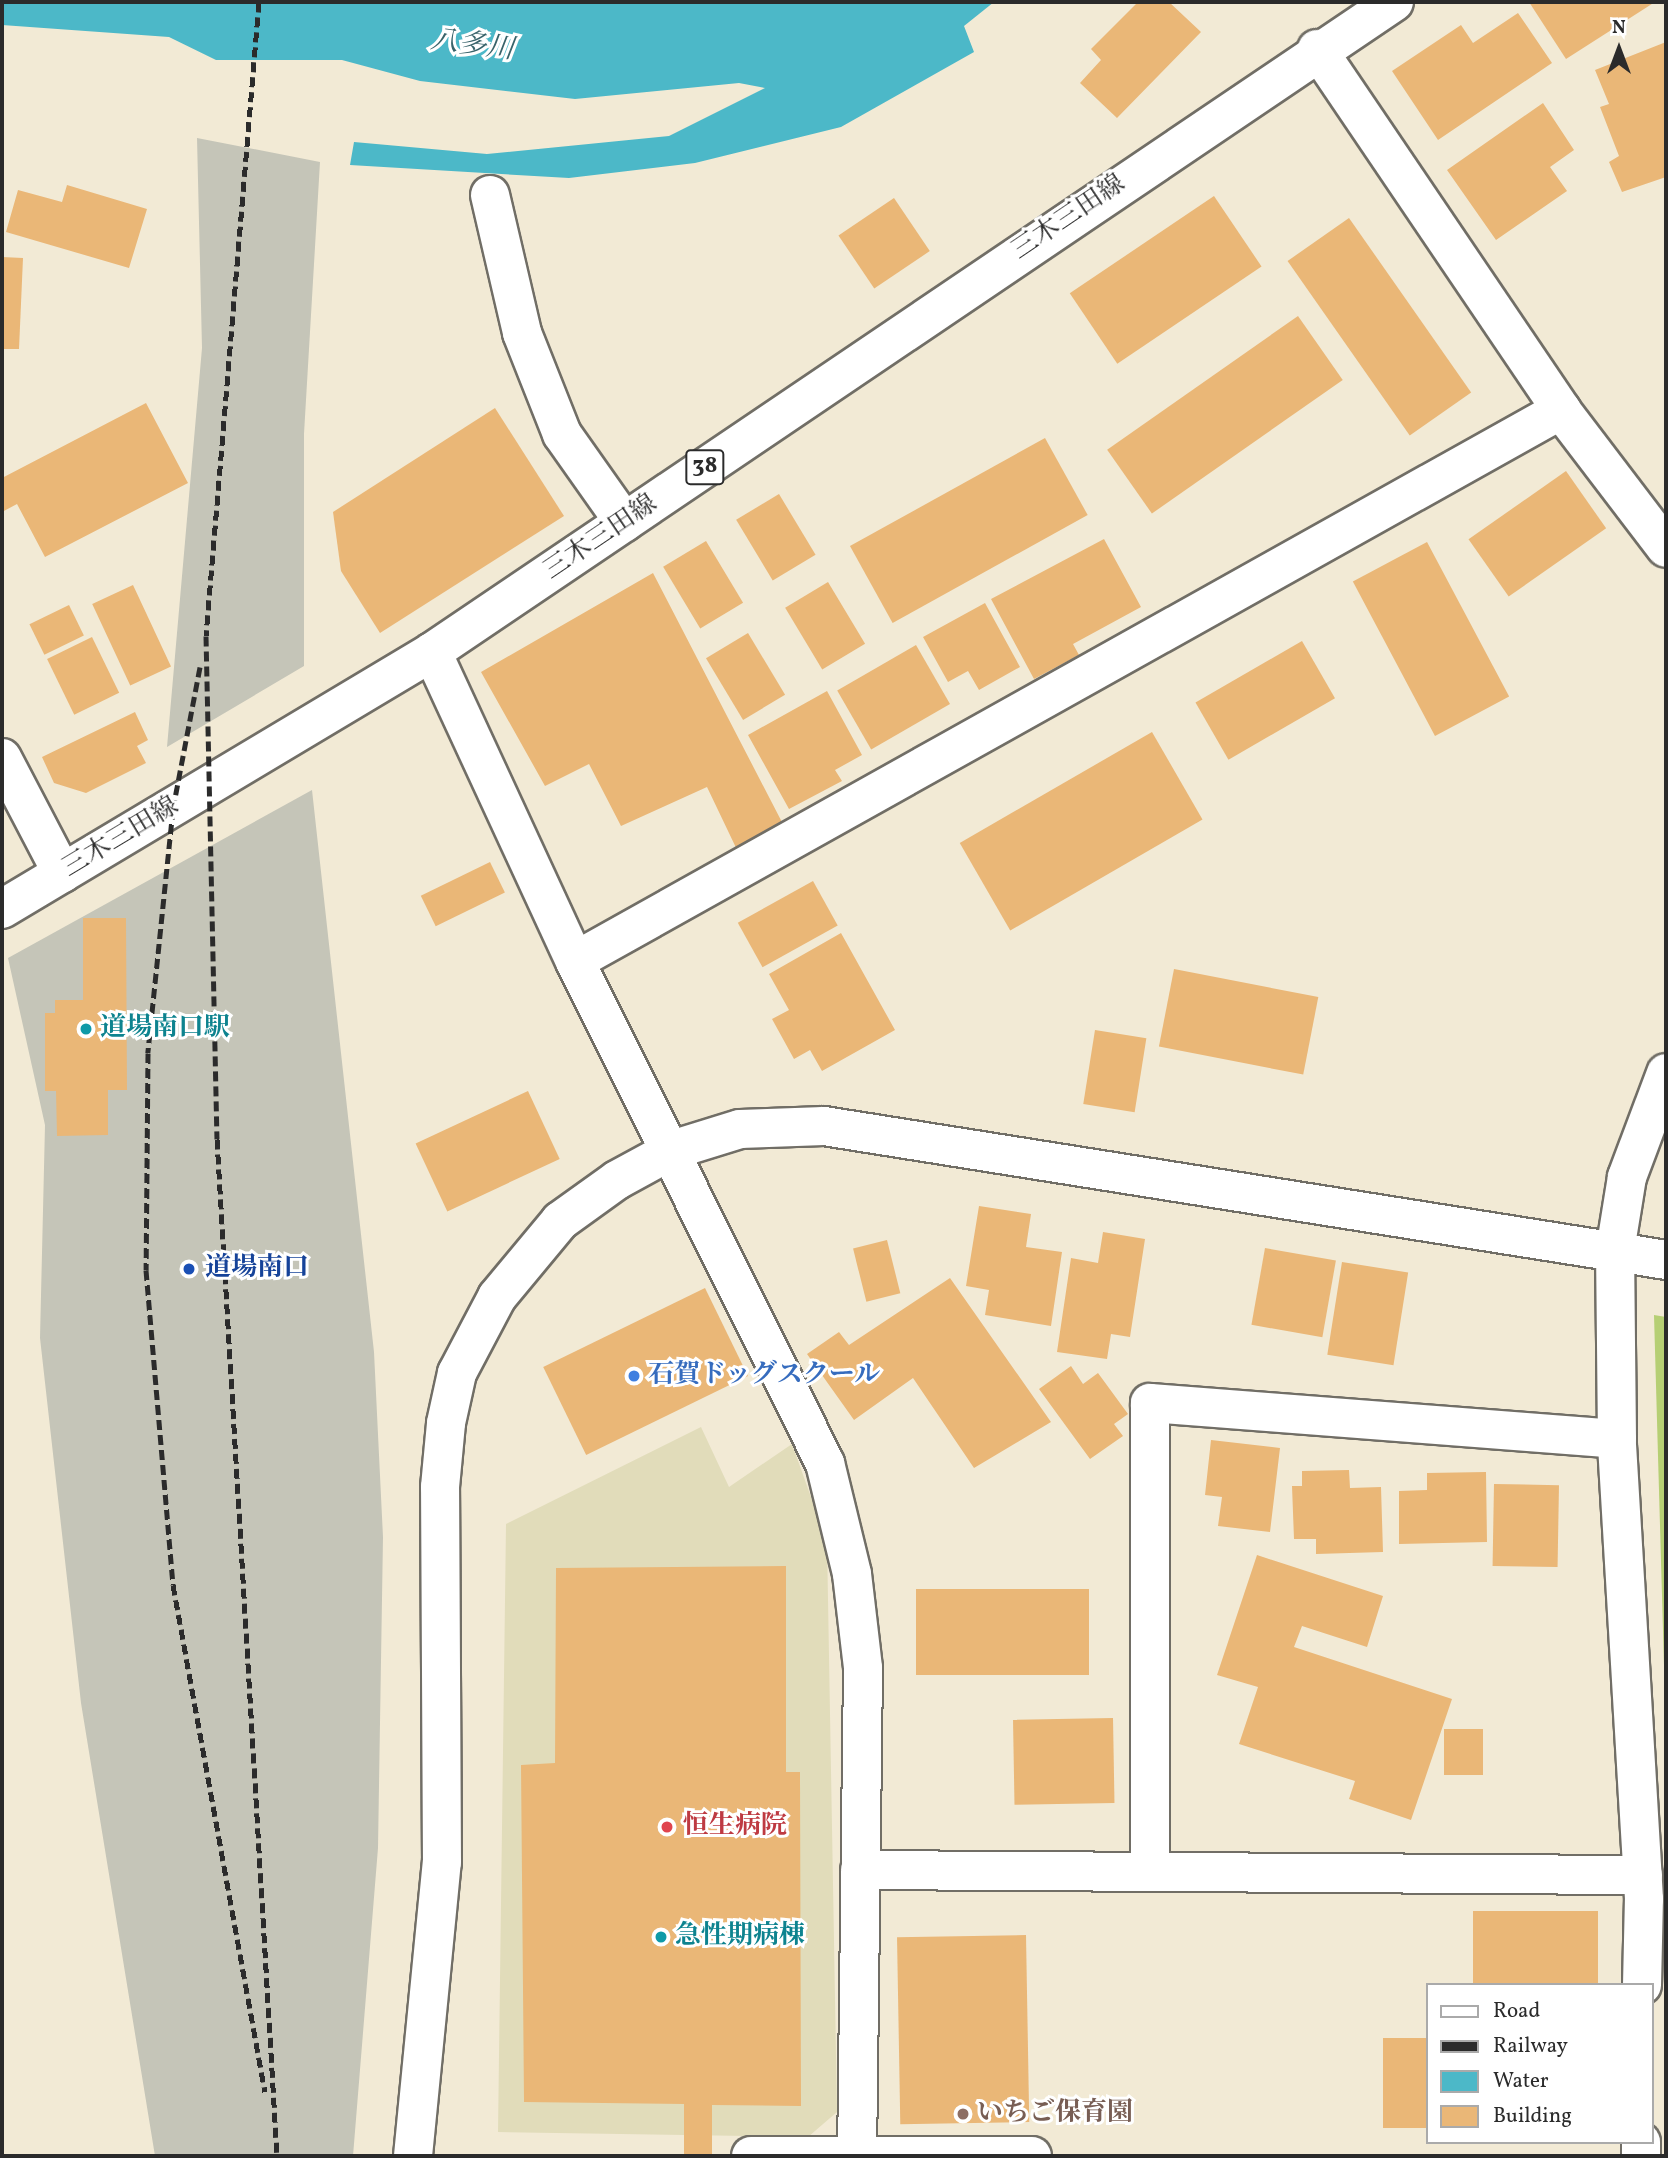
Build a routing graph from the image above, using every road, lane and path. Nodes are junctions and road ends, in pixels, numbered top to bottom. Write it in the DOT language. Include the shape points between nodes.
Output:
graph roads {
  1 [pos="1394,2"];
  2 [pos="1317,50"];
  3 [pos="490,195"];
  4 [pos="1561,410"];
  5 [pos="624,522"];
  6 [pos="1666,548"];
  7 [pos="432,652"];
  8 [pos="2,758"];
  9 [pos="62,873"];
  10 [pos="2,909"];
  11 [pos="575,961"];
  12 [pos="1666,1073"];
  13 [pos="671,1150"];
  14 [pos="1615,1251"];
  15 [pos="1666,1260"];
  16 [pos="1617,1439"];
  17 [pos="860,1870"];
  18 [pos="1150,1870"];
  19 [pos="1643,1875"];
  20 [pos="1642,1983"];
  21 [pos="413,2156"];
  22 [pos="751,2156"];
  23 [pos="857,2156"];
  24 [pos="1032,2156"];
  1 -- 2 [label="street, 三木三田線 / 38"];
  2 -- 4 [label="street"];
  2 -- 5 [label="street, 三木三田線 / 38"];
  3 -- 5 [label="street" via="522,333 562,434"];
  4 -- 6 [label="street"];
  4 -- 11 [label="street"];
  5 -- 7 [label="street, 三木三田線 / 38"];
  7 -- 9 [label="street, 三木三田線 / 38"];
  7 -- 11 [label="street"];
  8 -- 9 [label="street"];
  9 -- 10 [label="street, 三木三田線 / 38"];
  11 -- 13 [label="street"];
  12 -- 14 [label="street" via="1627,1177"];
  13 -- 14 [label="street" via="740,1129 824,1125"];
  13 -- 17 [label="street" via="825,1463 852,1574 863,1668"];
  13 -- 21 [label="street" via="560,1221 497,1297 457,1373 440,1487 442,1862"];
  14 -- 15 [label="street"];
  14 -- 16 [label="street"];
  16 -- 18 [label="street" via="1150,1403"];
  16 -- 19 [label="street"];
  17 -- 18 [label="street"];
  17 -- 23 [label="street"];
  18 -- 19 [label="street"];
  19 -- 20 [label="street"];
  22 -- 23 [label="street"];
  23 -- 24 [label="street"];
}
